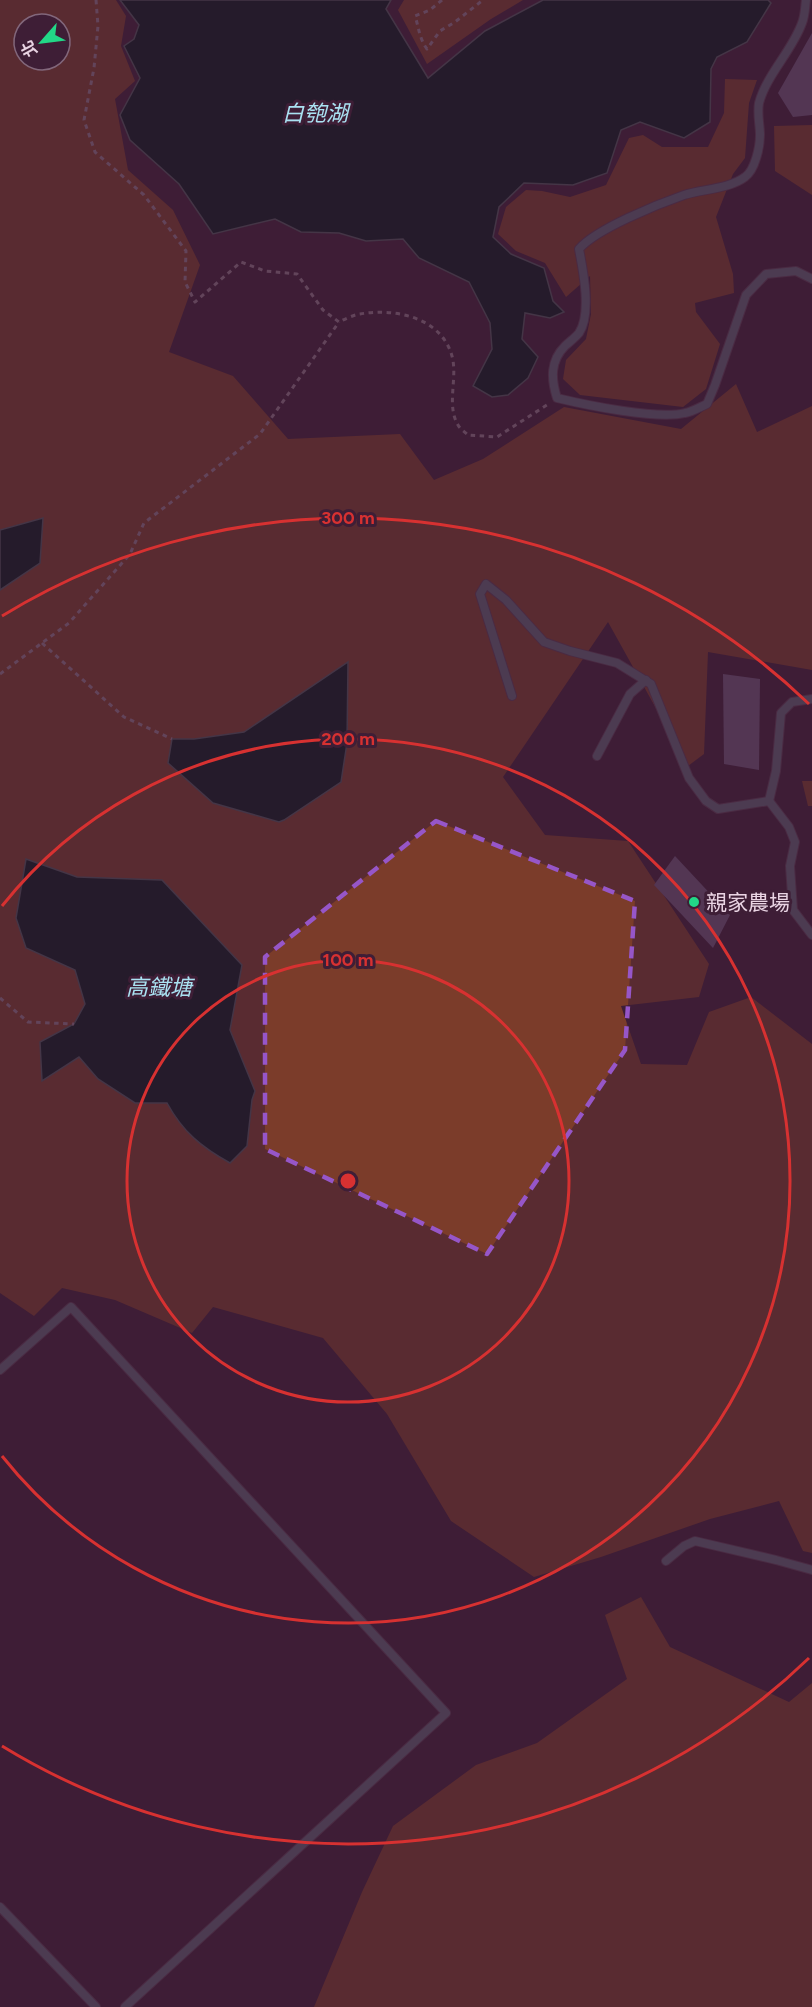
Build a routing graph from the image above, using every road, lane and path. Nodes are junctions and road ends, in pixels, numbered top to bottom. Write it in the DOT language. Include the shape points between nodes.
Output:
graph roads {
  1 [pos="96,0"];
  2 [pos="442,0"];
  3 [pos="483,0"];
  4 [pos="806,0"];
  5 [pos="812,279"];
  6 [pos="339,322"];
  7 [pos="557,398"];
  8 [pos="42,643"];
  9 [pos="0,674"];
  10 [pos="646,681"];
  11 [pos="512,696"];
  12 [pos="812,699"];
  13 [pos="172,739"];
  14 [pos="597,756"];
  15 [pos="769,801"];
  16 [pos="812,935"];
  17 [pos="0,998"];
  18 [pos="74,1024"];
  19 [pos="0,1370"];
  20 [pos="666,1561"];
  21 [pos="812,1570"];
  22 [pos="0,1907"];
  23 [pos="96,2007"];
  24 [pos="124,2007"];
  1 -- 6 [label="path" via="94,68 84,120 95,152 144,195 186,250 185,282 195,302 241,262 265,271 297,274 323,310"];
  2 -- 3 [label="path" via="415,16 419,39 427,49 440,31"];
  4 -- 7 [label="lane" via="802,23 762,93 756,160 748,176 645,210 586,240 579,249 584,318 579,333 554,362 551,381"];
  5 -- 7 [label="lane" via="796,271 766,274 746,295 707,404 684,414 653,414"];
  6 -- 7 [label="path" via="358,314 397,313 416,317 432,327 453,358 453,406 458,425 468,435 497,437"];
  6 -- 8 [label="path" via="260,434 144,523 130,554 99,592 69,623"];
  8 -- 9 [label="path"];
  8 -- 13 [label="path" via="124,717"];
  10 -- 11 [label="lane" via="617,663 544,642 506,600 486,585 480,594"];
  10 -- 14 [label="lane" via="630,694"];
  10 -- 15 [label="lane" via="660,703 689,778 706,801 718,809"];
  12 -- 15 [label="lane" via="792,702 781,713"];
  15 -- 16 [label="lane" via="795,842 790,866 793,910"];
  17 -- 18 [label="path" via="28,1022"];
  19 -- 24 [label="lane" via="71,1307 446,1713"];
  20 -- 21 [label="lane" via="695,1541"];
  22 -- 23 [label="lane"];
}
